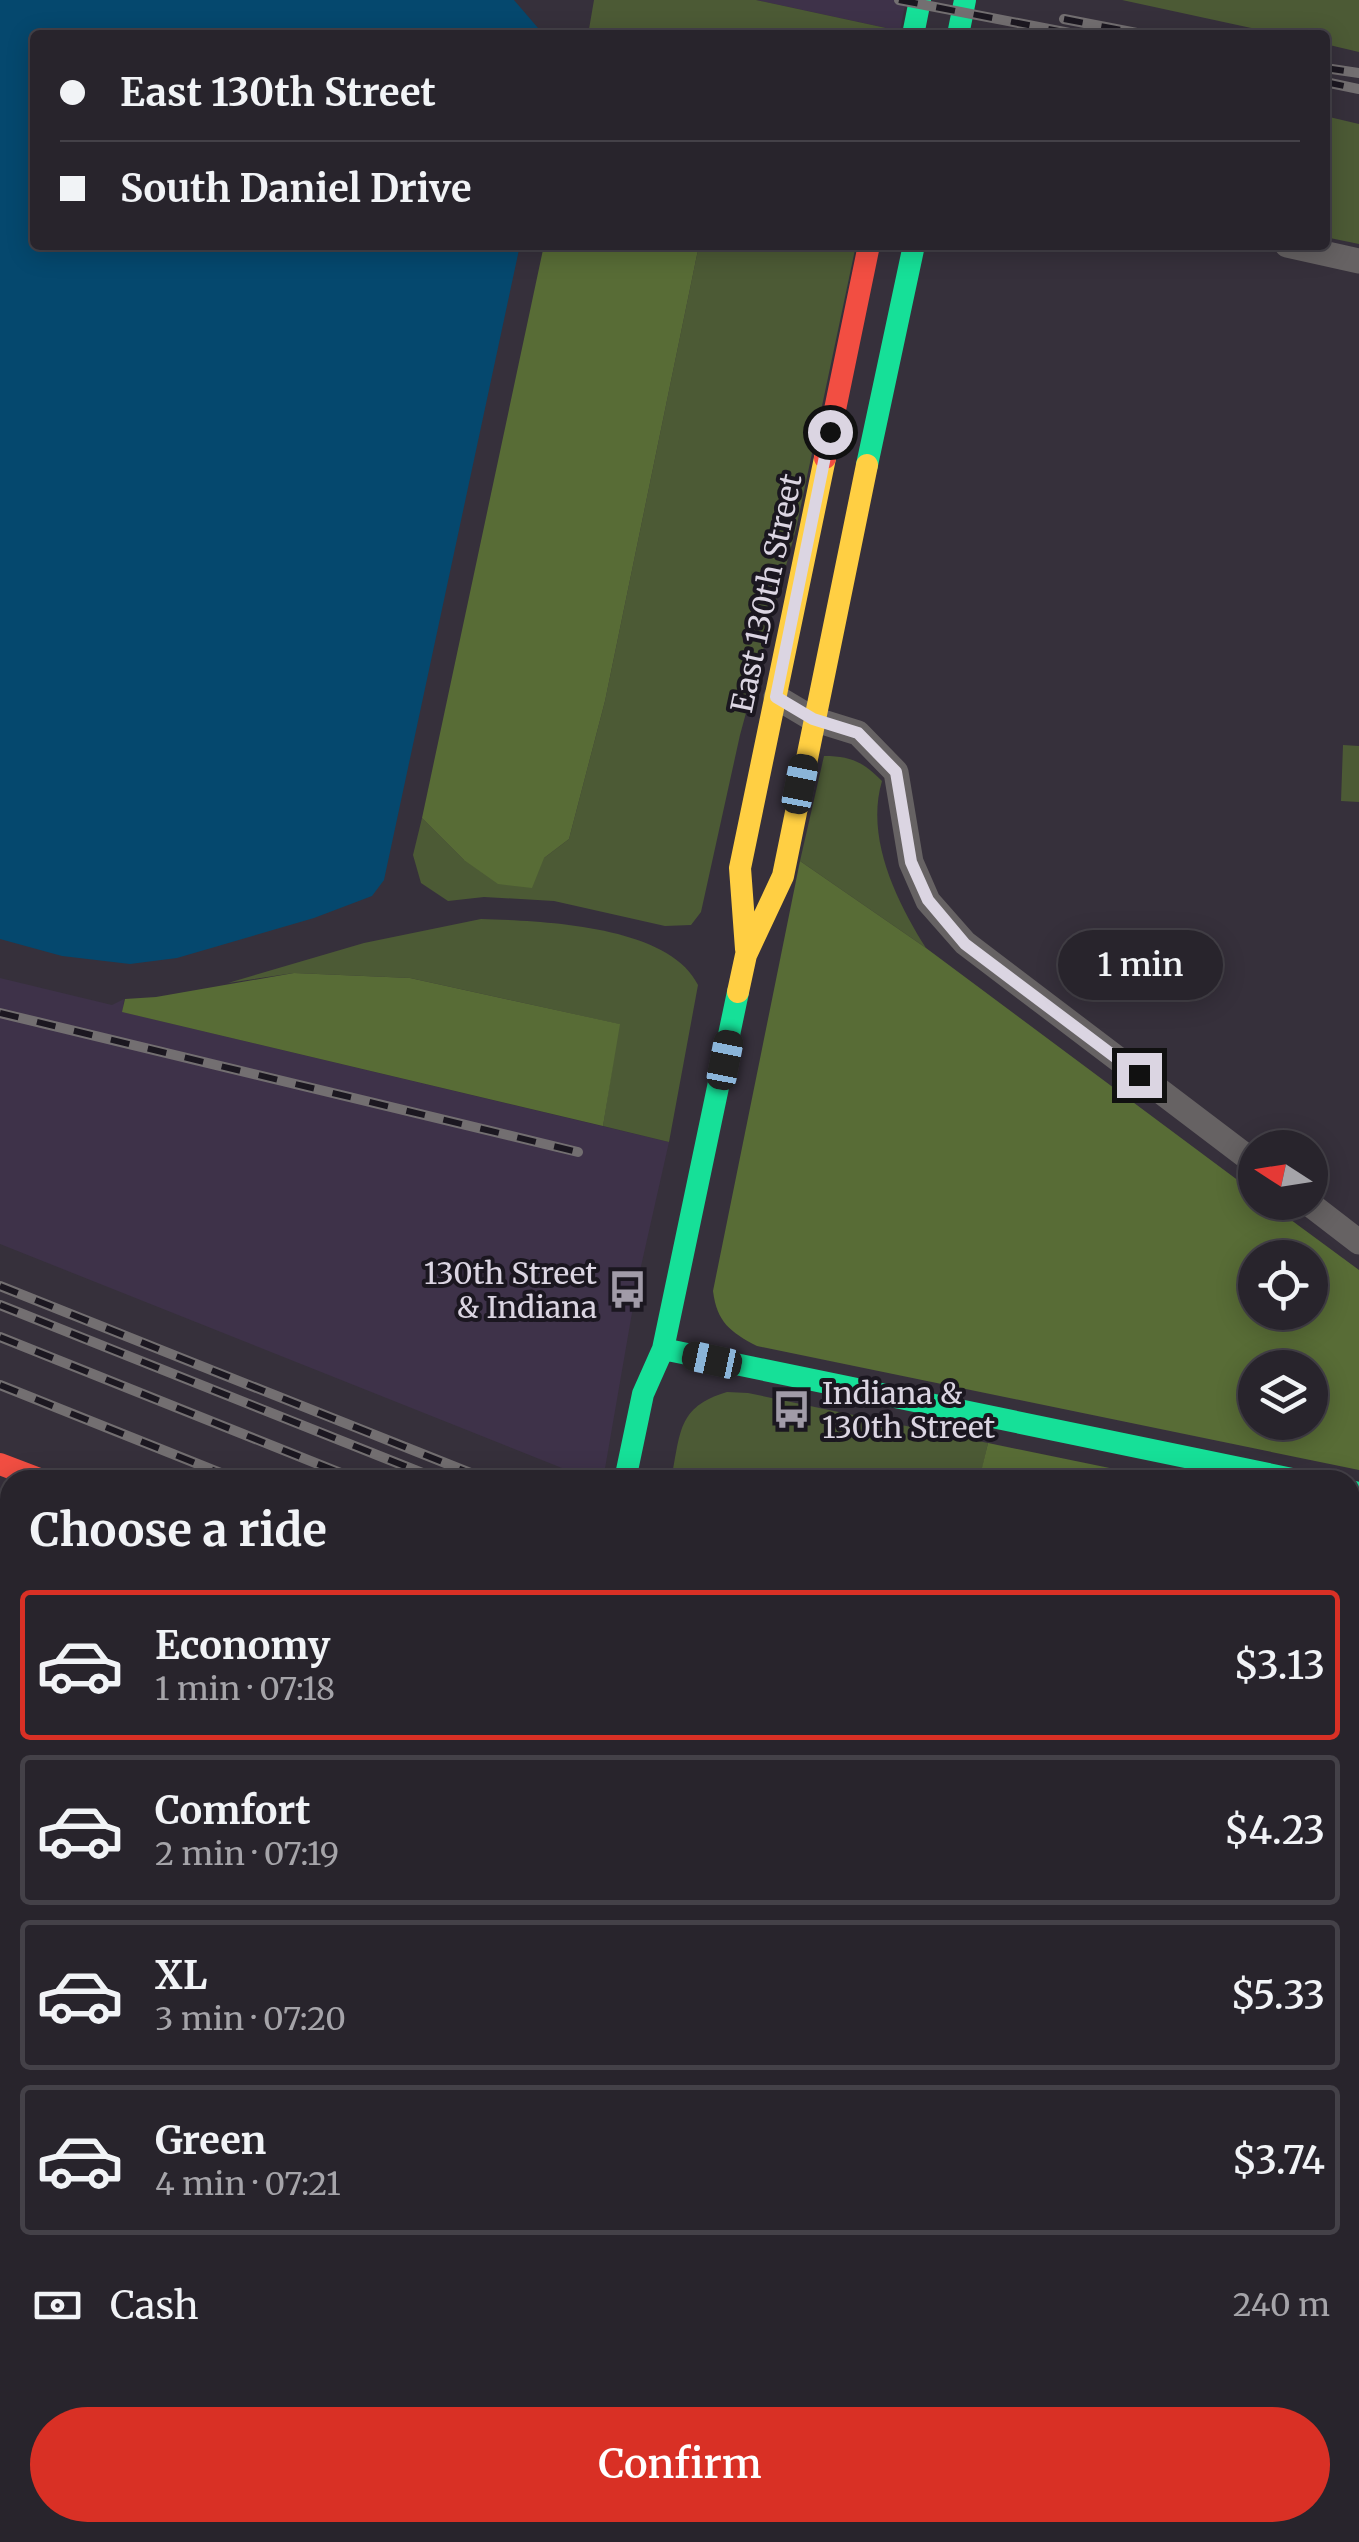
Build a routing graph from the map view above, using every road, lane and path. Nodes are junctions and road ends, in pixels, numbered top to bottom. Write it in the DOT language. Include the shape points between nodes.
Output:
graph roads {
  1 [pos="920,0"];
  2 [pos="965,0"];
  3 [pos="914,30"];
  4 [pos="959,30"];
  5 [pos="868,250"];
  6 [pos="913,250"];
  7 [pos="1310,250"];
  8 [pos="1359,261"];
  9 [pos="776,697"];
  10 [pos="813,719"];
  11 [pos="746,954"];
  12 [pos="1238,1150"];
  13 [pos="1328,1218"];
  14 [pos="1359,1242"];
  15 [pos="663,1350"];
  16 [pos="627,1470"];
  17 [pos="650,1470"];
  18 [pos="1247,1470"];
  1 -- 3 [label="main road"];
  2 -- 4 [label="main road"];
  5 -- 9 [label="main road, East 130th Street"];
  6 -- 10 [label="main road, East 130th Street"];
  7 -- 8 [label="street"];
  9 -- 10 [label="street"];
  9 -- 11 [label="main road, East 130th Street" via="740,868"];
  10 -- 11 [label="main road, East 130th Street" via="783,876"];
  10 -- 12 [label="street" via="858,733 896,772 911,862 928,900 965,944"];
  11 -- 15 [label="main road, East 130th Street"];
  13 -- 14 [label="street"];
  15 -- 16 [label="main road, East 130th Street" via="643,1394"];
  15 -- 17 [label="main road, East 130th Street" via="665,1400"];
  15 -- 18 [label="main road"];
}
